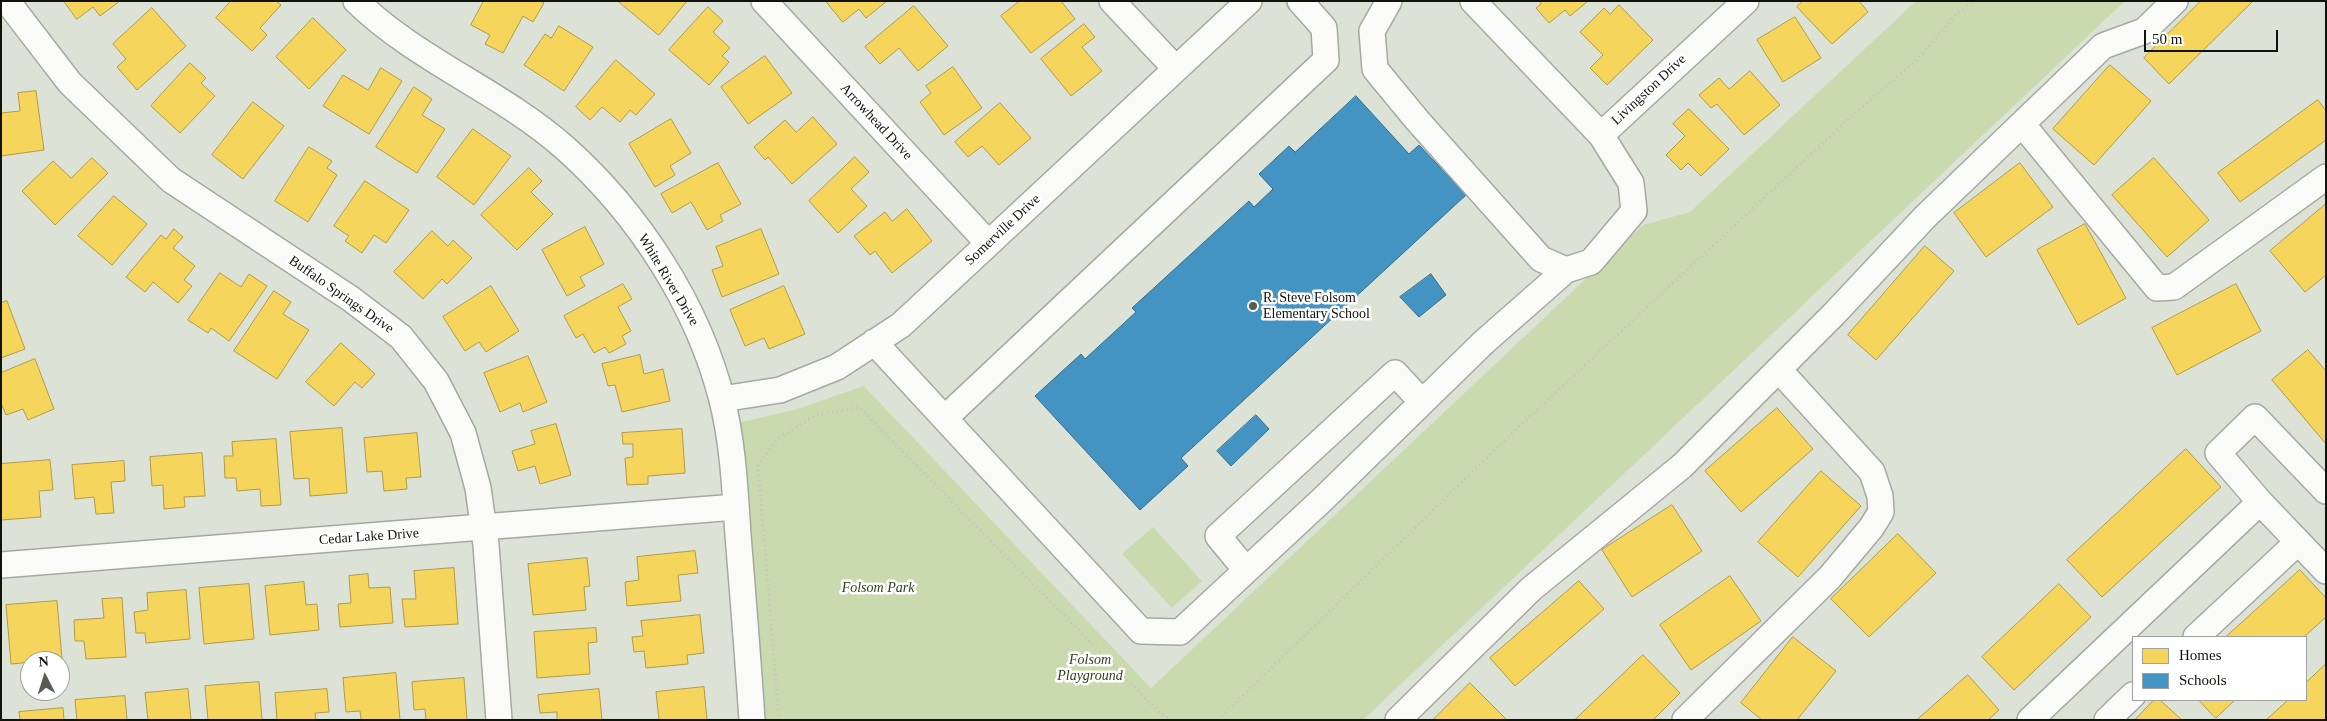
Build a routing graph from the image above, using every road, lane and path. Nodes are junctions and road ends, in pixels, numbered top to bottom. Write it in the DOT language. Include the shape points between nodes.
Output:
graph roads {
  1 [pos="7,1"];
  2 [pos="356,1"];
  3 [pos="764,1"];
  4 [pos="1112,1"];
  5 [pos="1249,1"];
  6 [pos="1300,1"];
  7 [pos="1389,1"];
  8 [pos="1473,1"];
  9 [pos="1746,1"];
  10 [pos="1974,1"];
  11 [pos="2175,1"];
  12 [pos="1176,69"];
  13 [pos="2022,124"];
  14 [pos="1601,135"];
  15 [pos="2326,177"];
  16 [pos="988,243"];
  17 [pos="1566,270"];
  18 [pos="874,342"];
  19 [pos="1779,370"];
  20 [pos="722,399"];
  21 [pos="1422,402"];
  22 [pos="946,418"];
  23 [pos="2326,491"];
  24 [pos="2260,502"];
  25 [pos="736,507"];
  26 [pos="484,529"];
  27 [pos="2298,542"];
  28 [pos="1,565"];
  29 [pos="1246,570"];
  30 [pos="2326,571"];
  31 [pos="2197,636"];
  32 [pos="2132,696"];
  33 [pos="499,720"];
  34 [pos="752,720"];
  35 [pos="778,720"];
  36 [pos="1170,720"];
  37 [pos="1218,720"];
  38 [pos="1398,720"];
  39 [pos="1685,720"];
  40 [pos="2030,720"];
  41 [pos="2106,720"];
  1 -- 26 [label="street, Buffalo Springs Drive" via="70,83 171,180 351,299 401,337 436,381 463,433 478,488"];
  2 -- 20 [label="street, White River Drive" via="370,14 564,147 606,188 671,279 697,328"];
  3 -- 16 [label="street, Arrowhead Drive"];
  4 -- 12 [label="street"];
  5 -- 12 [label="street, Somerville Drive"];
  6 -- 22 [label="street" via="1324,28 1326,60"];
  7 -- 17 [label="street" via="1372,31 1375,69 1416,120 1541,259"];
  8 -- 14 [label="street, Livingston Drive"];
  9 -- 14 [label="street, Livingston Drive"];
  10 -- 37 [label="path" via="1958,12 1918,58 1506,439"];
  11 -- 13 [label="street" via="2144,31 2103,46"];
  12 -- 16 [label="street, Somerville Drive"];
  13 -- 15 [label="street" via="2157,288 2174,288"];
  13 -- 19 [label="street" via="1925,217"];
  14 -- 17 [label="street" via="1631,183 1634,211 1591,262"];
  16 -- 18 [label="street, Somerville Drive" via="900,325"];
  17 -- 21 [label="street"];
  18 -- 20 [label="street, Somerville Drive" via="837,367 780,390"];
  18 -- 22 [label="street"];
  19 -- 38 [label="street" via="1682,466 1531,589"];
  19 -- 39 [label="street" via="1872,472 1880,496 1881,512 1830,577"];
  20 -- 25 [label="street, White River Drive"];
  21 -- 29 [label="street"];
  21 -- 29 [label="street" via="1395,373 1218,536"];
  22 -- 29 [label="street" via="1141,631 1180,632"];
  23 -- 24 [label="street" via="2255,417 2218,453"];
  24 -- 27 [label="street"];
  24 -- 40 [label="street"];
  25 -- 26 [label="street, Cedar Lake Drive"];
  25 -- 34 [label="street, White River Drive"];
  26 -- 28 [label="street, Cedar Lake Drive"];
  26 -- 33 [label="street, Buffalo Springs Drive"];
  27 -- 30 [label="street"];
  27 -- 31 [label="street"];
  32 -- 41 [label="street"];
  35 -- 36 [label="path" via="758,465 778,438 814,415 859,407"];
}
